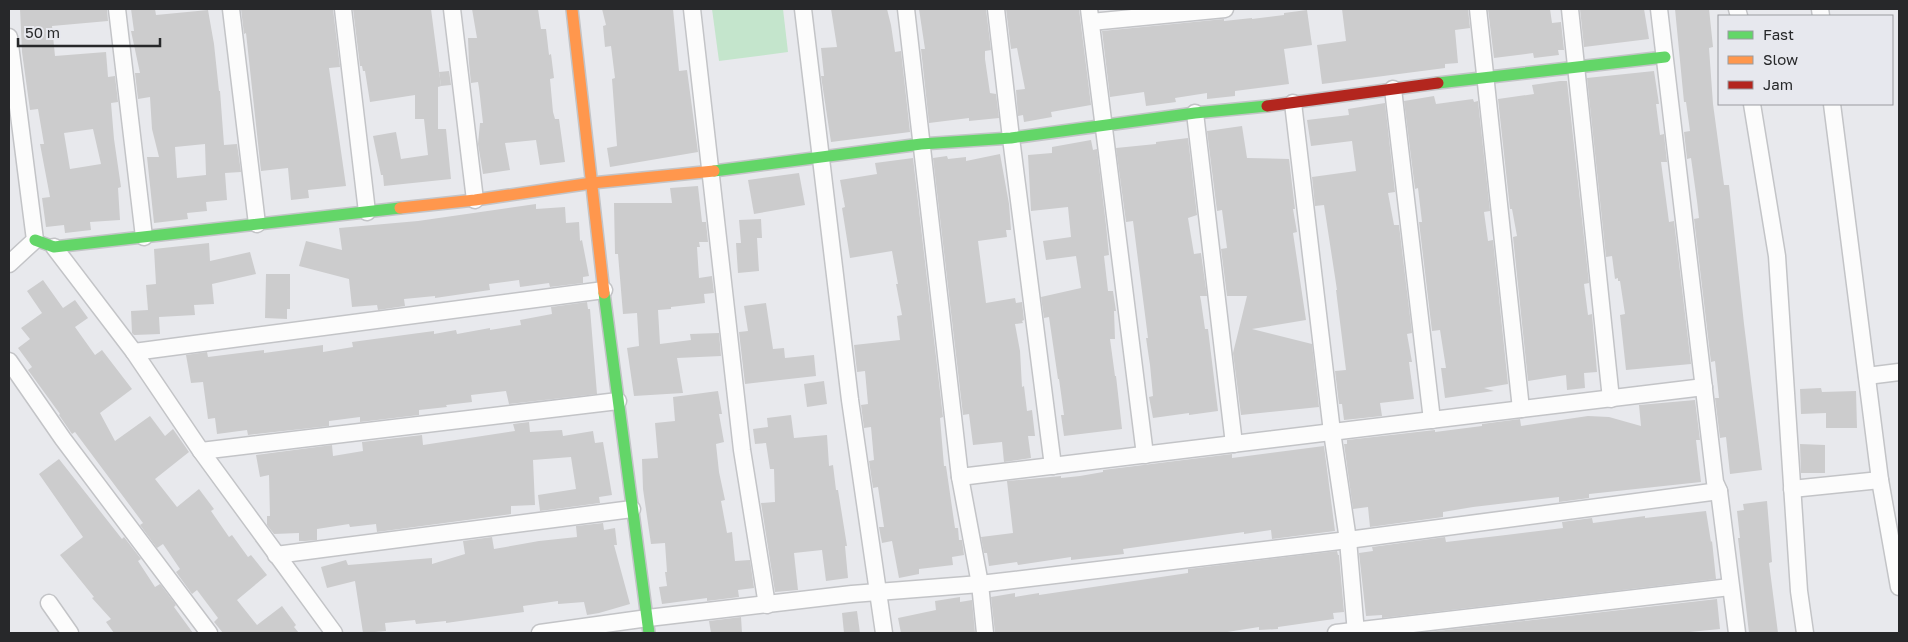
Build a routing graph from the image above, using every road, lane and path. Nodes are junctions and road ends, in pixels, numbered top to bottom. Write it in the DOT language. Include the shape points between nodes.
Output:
graph roads {
  1 [pos="117,9"];
  2 [pos="231,9"];
  3 [pos="343,9"];
  4 [pos="452,9"];
  5 [pos="572,9"];
  6 [pos="692,9"];
  7 [pos="803,9"];
  8 [pos="906,9"];
  9 [pos="996,9"];
  10 [pos="1225,9"];
  11 [pos="1478,9"];
  12 [pos="1570,9"];
  13 [pos="1659,9"];
  14 [pos="1182,11"];
  15 [pos="1090,15"];
  16 [pos="9,37"];
  17 [pos="1665,57"];
  18 [pos="1577,66"];
  19 [pos="1486,76"];
  20 [pos="1393,89"];
  21 [pos="1294,103"];
  22 [pos="1752,105"];
  23 [pos="1832,105"];
  24 [pos="1195,113"];
  25 [pos="1104,125"];
  26 [pos="1010,138"];
  27 [pos="921,144"];
  28 [pos="821,157"];
  29 [pos="711,171"];
  30 [pos="592,183"];
  31 [pos="475,200"];
  32 [pos="367,212"];
  33 [pos="257,224"];
  34 [pos="144,237"];
  35 [pos="35,240"];
  36 [pos="54,247"];
  37 [pos="9,264"];
  38 [pos="604,290"];
  39 [pos="134,352"];
  40 [pos="9,361"];
  41 [pos="1899,372"];
  42 [pos="1867,376"];
  43 [pos="1704,388"];
  44 [pos="1611,399"];
  45 [pos="618,401"];
  46 [pos="1521,409"];
  47 [pos="1432,420"];
  48 [pos="1332,432"];
  49 [pos="1234,444"];
  50 [pos="201,451"];
  51 [pos="1144,455"];
  52 [pos="1054,466"];
  53 [pos="960,477"];
  54 [pos="1880,480"];
  55 [pos="1792,489"];
  56 [pos="1719,492"];
  57 [pos="632,509"];
  58 [pos="1348,540"];
  59 [pos="276,555"];
  60 [pos="980,584"];
  61 [pos="1730,587"];
  62 [pos="1899,587"];
  63 [pos="877,592"];
  64 [pos="49,603"];
  65 [pos="767,605"];
  66 [pos="649,626"];
  67 [pos="1356,632"];
  68 [pos="70,633"];
  69 [pos="209,633"];
  70 [pos="334,633"];
  71 [pos="540,633"];
  72 [pos="884,633"];
  73 [pos="985,633"];
  74 [pos="1336,633"];
  75 [pos="1737,633"];
  76 [pos="1805,633"];
  1 -- 34 [label="street"];
  2 -- 33 [label="street"];
  3 -- 32 [label="street"];
  4 -- 31 [label="street"];
  5 -- 30 [label="street"];
  6 -- 29 [label="street"];
  7 -- 28 [label="street"];
  8 -- 27 [label="street"];
  9 -- 26 [label="street"];
  10 -- 14 [label="street"];
  11 -- 19 [label="street"];
  12 -- 18 [label="street"];
  13 -- 17 [label="street"];
  14 -- 15 [label="street"];
  15 -- 25 [label="street"];
  16 -- 35 [label="street"];
  17 -- 18 [label="street"];
  17 -- 43 [label="street"];
  18 -- 19 [label="street"];
  18 -- 44 [label="street"];
  19 -- 20 [label="street"];
  19 -- 46 [label="street"];
  20 -- 21 [label="street"];
  20 -- 47 [label="street"];
  21 -- 24 [label="street"];
  21 -- 48 [label="street"];
  22 -- 55 [label="street" via="1777,256"];
  23 -- 42 [label="street"];
  24 -- 25 [label="street"];
  24 -- 49 [label="street"];
  25 -- 26 [label="street"];
  25 -- 51 [label="street"];
  26 -- 27 [label="street"];
  26 -- 52 [label="street"];
  27 -- 28 [label="street"];
  27 -- 53 [label="street"];
  28 -- 29 [label="street"];
  28 -- 63 [label="street"];
  29 -- 30 [label="street"];
  29 -- 65 [label="street" via="742,450"];
  30 -- 31 [label="street"];
  30 -- 38 [label="street"];
  31 -- 32 [label="street"];
  32 -- 33 [label="street"];
  33 -- 34 [label="street"];
  34 -- 36 [label="street"];
  35 -- 36 [label="street"];
  35 -- 37 [label="street"];
  36 -- 39 [label="street"];
  38 -- 39 [label="street"];
  38 -- 45 [label="street"];
  39 -- 50 [label="street"];
  40 -- 69 [label="street"];
  41 -- 42 [label="street"];
  42 -- 54 [label="street"];
  43 -- 44 [label="street"];
  43 -- 56 [label="street" via="1715,482"];
  44 -- 46 [label="street"];
  45 -- 50 [label="street"];
  45 -- 57 [label="street"];
  46 -- 47 [label="street"];
  47 -- 48 [label="street"];
  48 -- 49 [label="street"];
  48 -- 58 [label="street"];
  49 -- 51 [label="street"];
  50 -- 59 [label="street"];
  51 -- 52 [label="street"];
  52 -- 53 [label="street"];
  53 -- 60 [label="street"];
  54 -- 55 [label="street"];
  54 -- 62 [label="street"];
  55 -- 76 [label="street"];
  56 -- 58 [label="street"];
  56 -- 61 [label="street"];
  57 -- 59 [label="street"];
  57 -- 66 [label="street"];
  58 -- 60 [label="street"];
  58 -- 67 [label="street"];
  59 -- 70 [label="street"];
  60 -- 63 [label="street"];
  60 -- 73 [label="street"];
  61 -- 67 [label="street"];
  61 -- 75 [label="street"];
  63 -- 65 [label="street"];
  63 -- 72 [label="street"];
  64 -- 68 [label="street"];
  65 -- 66 [label="street"];
  66 -- 71 [label="street"];
  67 -- 74 [label="street"];
}
